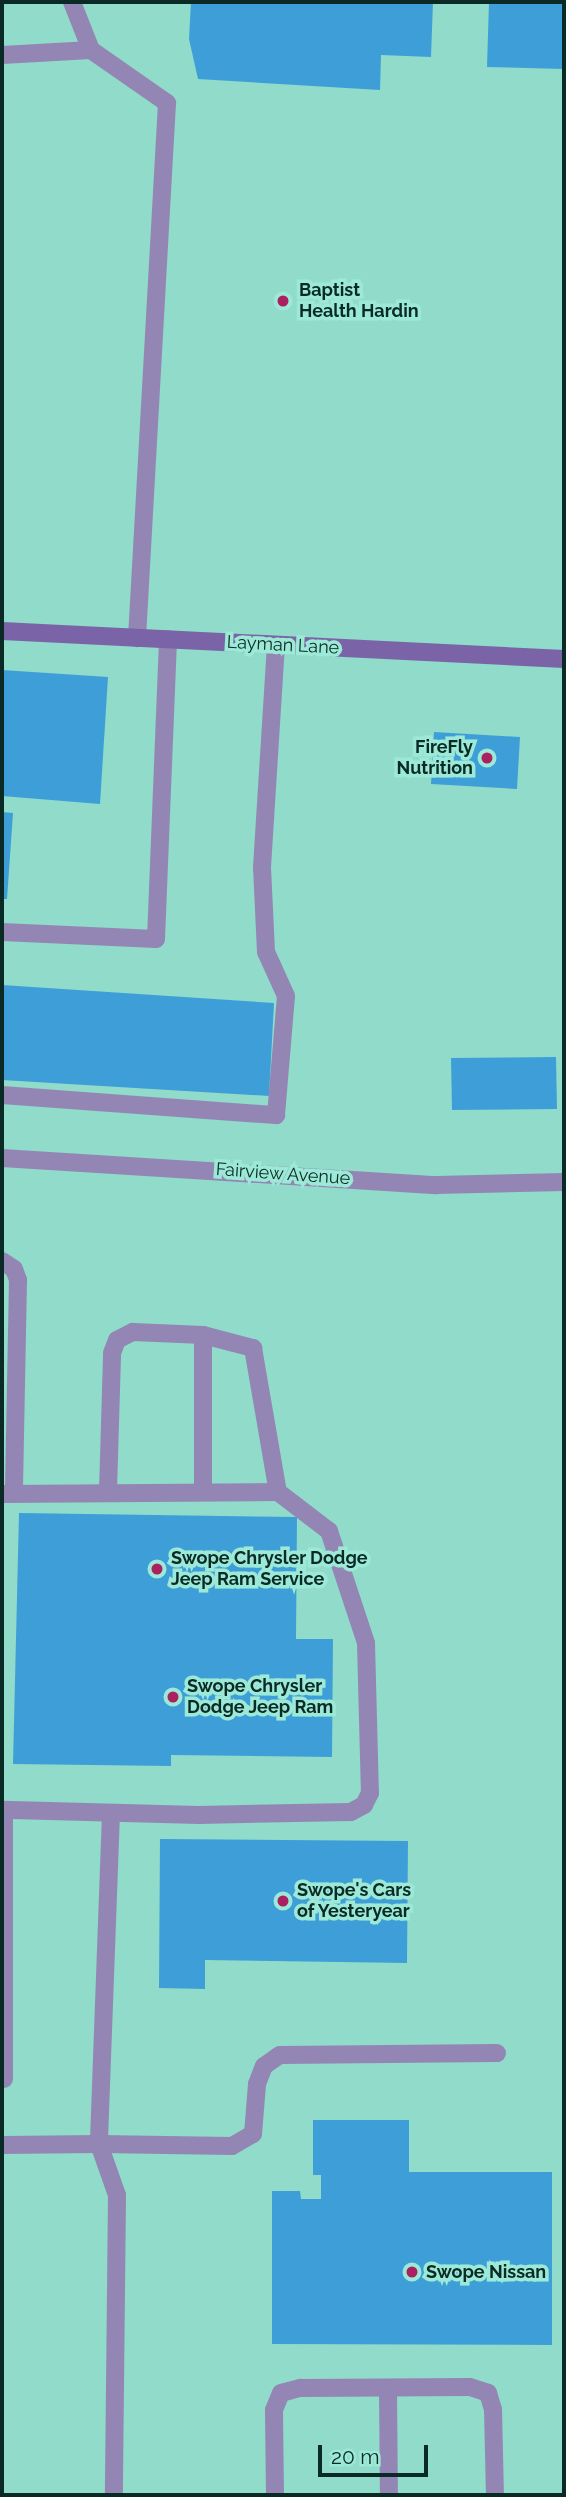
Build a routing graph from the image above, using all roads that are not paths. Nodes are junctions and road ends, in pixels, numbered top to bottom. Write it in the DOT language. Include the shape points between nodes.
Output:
graph roads {
  1 [pos="72,2"];
  2 [pos="92,50"];
  3 [pos="2,55"];
  4 [pos="2,631"];
  5 [pos="137,638"];
  6 [pos="168,639"];
  7 [pos="276,645"];
  8 [pos="564,659"];
  9 [pos="2,932"];
  10 [pos="2,1095"];
  11 [pos="2,1158"];
  12 [pos="564,1182"];
  13 [pos="2,1261"];
  14 [pos="203,1335"];
  15 [pos="108,1492"];
  16 [pos="203,1492"];
  17 [pos="278,1492"];
  18 [pos="8,1493"];
  19 [pos="3,1810"];
  20 [pos="111,1814"];
  21 [pos="497,2053"];
  22 [pos="4,2079"];
  23 [pos="99,2144"];
  24 [pos="2,2145"];
  25 [pos="388,2389"];
  26 [pos="114,2495"];
  27 [pos="275,2495"];
  28 [pos="389,2495"];
  29 [pos="495,2495"];
  1 -- 2 [label="street"];
  2 -- 3 [label="street"];
  2 -- 5 [label="street" via="167,103"];
  4 -- 5 [label="street, Layman Lane"];
  5 -- 6 [label="street, Layman Lane"];
  6 -- 7 [label="street, Layman Lane"];
  6 -- 9 [label="street" via="156,939"];
  7 -- 8 [label="street, Layman Lane"];
  7 -- 10 [label="street" via="262,867 266,952 286,996 276,1115"];
  11 -- 12 [label="street, Fairview Avenue" via="436,1185"];
  13 -- 18 [label="street" via="14,1269 18,1280"];
  14 -- 15 [label="street" via="133,1332 117,1340 112,1353"];
  14 -- 16 [label="street"];
  14 -- 17 [label="street" via="240,1341 253,1348"];
  15 -- 16 [label="street"];
  15 -- 18 [label="street"];
  16 -- 17 [label="street"];
  17 -- 20 [label="street" via="329,1531 366,1643 370,1793 364,1805 351,1812"];
  19 -- 20 [label="street"];
  19 -- 22 [label="street"];
  20 -- 23 [label="street"];
  21 -- 23 [label="street" via="279,2055 264,2066 257,2084 253,2134 232,2146"];
  23 -- 24 [label="street"];
  23 -- 26 [label="street" via="117,2195"];
  25 -- 27 [label="street" via="300,2388 281,2393 274,2410"];
  25 -- 28 [label="street"];
  25 -- 29 [label="street" via="470,2387 488,2393 493,2409"];
}
